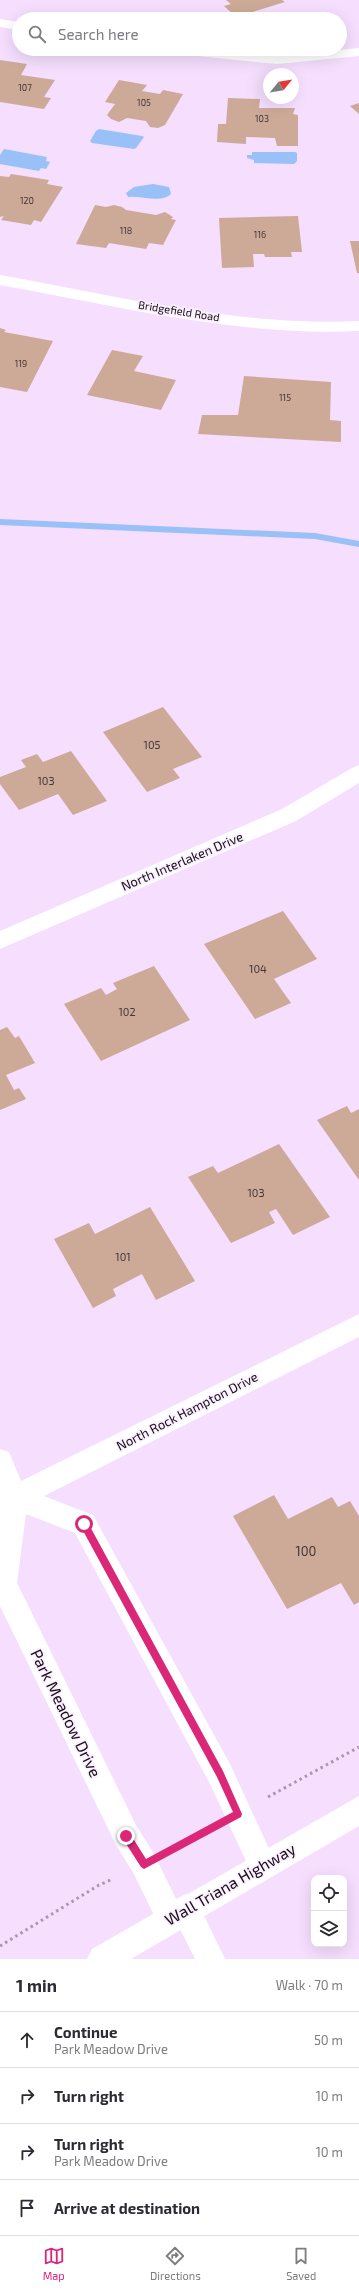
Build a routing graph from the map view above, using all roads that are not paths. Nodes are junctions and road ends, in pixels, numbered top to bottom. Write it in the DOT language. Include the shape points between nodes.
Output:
graph roads {
  1 [pos="0,23"];
  2 [pos="12,25"];
  3 [pos="359,52"];
  4 [pos="347,53"];
  5 [pos="237,56"];
  6 [pos="318,56"];
  7 [pos="0,280"];
  8 [pos="359,326"];
  9 [pos="359,774"];
  10 [pos="0,940"];
  11 [pos="359,1325"];
  12 [pos="0,1461"];
  13 [pos="8,1501"];
  14 [pos="359,1810"];
  15 [pos="263,1866"];
  16 [pos="178,1914"];
  17 [pos="102,1959"];
  18 [pos="210,1959"];
  1 -- 2 [label="street"];
  3 -- 4 [label="street"];
  5 -- 6 [label="street" via="277,60"];
  7 -- 8 [label="street, Bridgefield Road" via="208,317 320,328"];
  9 -- 10 [label="street, North Interlaken Drive" via="288,815"];
  11 -- 13 [label="street, North Rock Hampton Drive"];
  12 -- 13 [label="street"];
  13 -- 15 [label="street" via="84,1524 220,1774"];
  13 -- 16 [label="street, Park Meadow Drive" via="2,1584 126,1836"];
  14 -- 15 [label="street, Wall Triana Highway"];
  15 -- 16 [label="street, Wall Triana Highway"];
  16 -- 17 [label="street, Wall Triana Highway"];
  16 -- 18 [label="street, Park Meadow Drive"];
}
